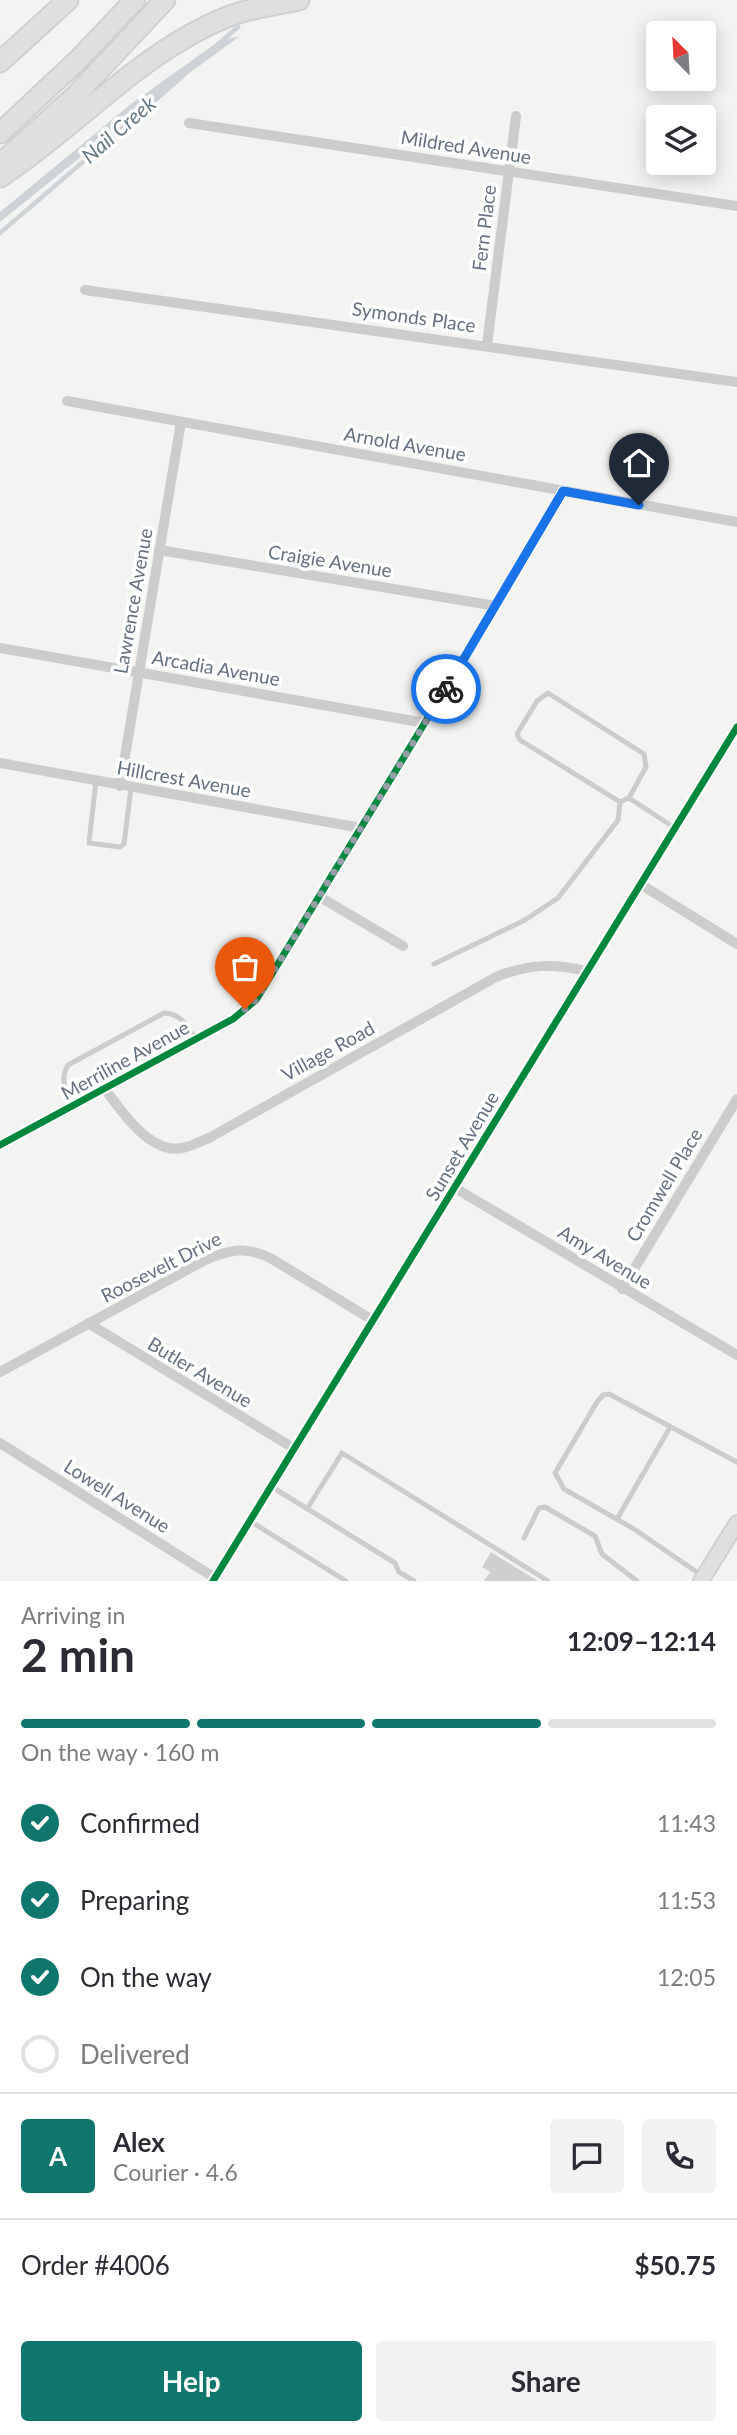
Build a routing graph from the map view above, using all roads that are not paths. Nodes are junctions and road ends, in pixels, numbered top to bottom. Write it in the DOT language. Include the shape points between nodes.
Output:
graph roads {
  1 [pos="68,0"];
  2 [pos="135,0"];
  3 [pos="165,0"];
  4 [pos="299,0"];
  5 [pos="0,62"];
  6 [pos="516,116"];
  7 [pos="189,123"];
  8 [pos="0,133"];
  9 [pos="0,164"];
  10 [pos="509,172"];
  11 [pos="0,177"];
  12 [pos="737,205"];
  13 [pos="85,290"];
  14 [pos="487,345"];
  15 [pos="737,382"];
  16 [pos="67,401"];
  17 [pos="181,422"];
  18 [pos="563,491"];
  19 [pos="737,522"];
  20 [pos="159,550"];
  21 [pos="496,606"];
  22 [pos="0,648"];
  23 [pos="138,672"];
  24 [pos="425,723"];
  25 [pos="737,727"];
  26 [pos="0,763"];
  27 [pos="96,781"];
  28 [pos="125,787"];
  29 [pos="629,798"];
  30 [pos="620,802"];
  31 [pos="361,828"];
  32 [pos="675,828"];
  33 [pos="640,884"];
  34 [pos="320,897"];
  35 [pos="737,944"];
  36 [pos="404,946"];
  37 [pos="435,964"];
  38 [pos="587,971"];
  39 [pos="196,1039"];
  40 [pos="105,1089"];
  41 [pos="737,1099"];
  42 [pos="74,1106"];
  43 [pos="0,1145"];
  44 [pos="455,1188"];
  45 [pos="622,1289"];
  46 [pos="374,1321"];
  47 [pos="88,1323"];
  48 [pos="737,1355"];
  49 [pos="0,1372"];
  50 [pos="669,1429"];
  51 [pos="0,1443"];
  52 [pos="295,1450"];
  53 [pos="737,1462"];
  54 [pos="272,1487"];
  55 [pos="307,1509"];
  56 [pos="617,1519"];
  57 [pos="250,1521"];
  58 [pos="737,1523"];
  59 [pos="524,1538"];
  60 [pos="214,1579"];
  61 [pos="703,1579"];
  62 [pos="346,1581"];
  63 [pos="414,1581"];
  64 [pos="548,1581"];
  65 [pos="637,1581"];
  1 -- 5 [label="highway"];
  2 -- 8 [label="highway"];
  3 -- 9 [label="highway" via="75,96"];
  4 -- 11 [label="highway" via="227,17 178,43"];
  6 -- 10 [label="street, Fern Place"];
  7 -- 10 [label="street, Mildred Avenue"];
  10 -- 12 [label="street, Mildred Avenue"];
  10 -- 14 [label="street, Fern Place"];
  13 -- 14 [label="street, Symonds Place"];
  14 -- 15 [label="street, Symonds Place"];
  16 -- 17 [label="street, Arnold Avenue"];
  17 -- 18 [label="street, Arnold Avenue"];
  17 -- 20 [label="street, Lawrence Avenue"];
  18 -- 19 [label="street, Arnold Avenue"];
  18 -- 21 [label="street, Merriline Avenue"];
  20 -- 21 [label="street, Craigie Avenue"];
  20 -- 23 [label="street, Lawrence Avenue"];
  21 -- 24 [label="street, Merriline Avenue"];
  22 -- 23 [label="street, Arcadia Avenue"];
  23 -- 24 [label="street, Arcadia Avenue"];
  23 -- 28 [label="street, Lawrence Avenue"];
  24 -- 31 [label="street, Merriline Avenue"];
  25 -- 32 [label="street, Sunset Avenue"];
  26 -- 27 [label="street, Hillcrest Avenue"];
  27 -- 28 [label="street, Hillcrest Avenue"];
  27 -- 28 [label="lane" via="89,843 124,844"];
  28 -- 31 [label="street, Hillcrest Avenue"];
  29 -- 30 [label="lane"];
  29 -- 30 [label="lane" via="646,767 644,754 548,693 537,701 517,734 520,740"];
  29 -- 32 [label="lane"];
  30 -- 37 [label="lane" via="618,820 558,898 525,920"];
  31 -- 34 [label="street, Merriline Avenue"];
  32 -- 33 [label="street, Sunset Avenue"];
  33 -- 35 [label="street"];
  33 -- 38 [label="street, Sunset Avenue"];
  34 -- 36 [label="street"];
  34 -- 39 [label="street, Merriline Avenue" via="256,1000"];
  38 -- 40 [label="street, Village Road" via="536,964 496,977 184,1148 163,1147 147,1137"];
  38 -- 44 [label="street, Sunset Avenue"];
  39 -- 40 [label="street, Merriline Avenue"];
  39 -- 42 [label="lane" via="181,1018 164,1013 68,1065 63,1085"];
  40 -- 42 [label="street, Merriline Avenue"];
  41 -- 45 [label="street, Cromwell Place"];
  42 -- 43 [label="street, Merriline Avenue"];
  44 -- 45 [label="street, Amy Avenue"];
  44 -- 46 [label="street, Sunset Avenue"];
  45 -- 48 [label="street, Amy Avenue"];
  46 -- 47 [label="street, Roosevelt Drive" via="272,1259 240,1248 205,1260"];
  46 -- 52 [label="street, Sunset Avenue"];
  47 -- 49 [label="street, Roosevelt Drive"];
  47 -- 52 [label="street, Butler Avenue"];
  50 -- 53 [label="lane"];
  50 -- 56 [label="lane"];
  50 -- 56 [label="lane" via="624,1401 603,1395 555,1473 565,1489"];
  51 -- 60 [label="street, Lowell Avenue"];
  52 -- 54 [label="street, Sunset Avenue"];
  54 -- 55 [label="lane"];
  54 -- 57 [label="street, Sunset Avenue"];
  55 -- 63 [label="lane" via="395,1563 399,1572"];
  55 -- 64 [label="lane" via="342,1453"];
  56 -- 61 [label="lane"];
  57 -- 60 [label="street, Sunset Avenue"];
  57 -- 62 [label="lane"];
  58 -- 61 [label="main road"];
  59 -- 65 [label="lane" via="539,1508 545,1507 595,1536 602,1554"];
}
